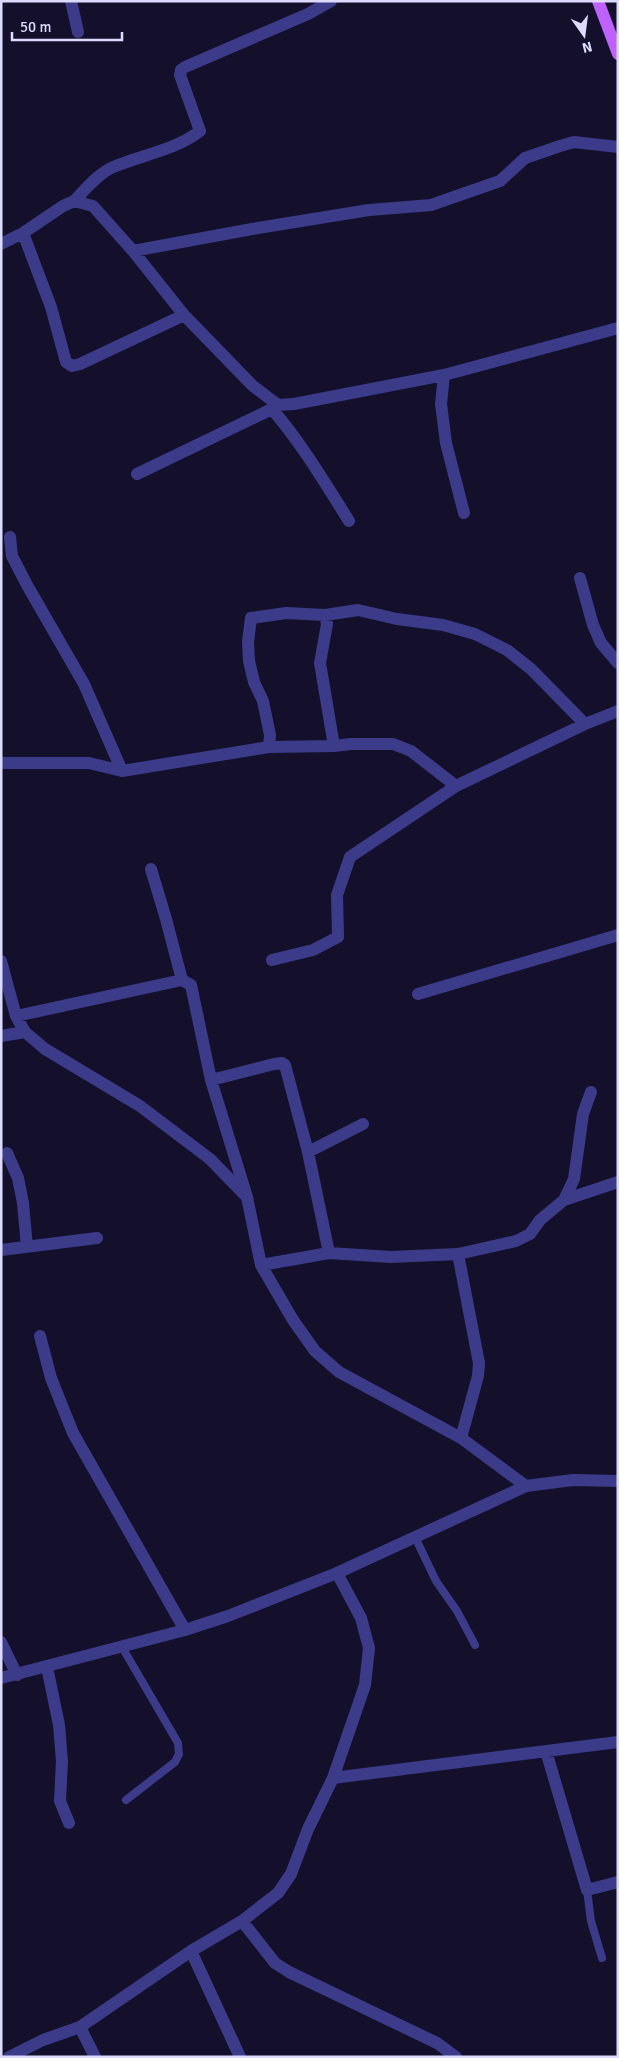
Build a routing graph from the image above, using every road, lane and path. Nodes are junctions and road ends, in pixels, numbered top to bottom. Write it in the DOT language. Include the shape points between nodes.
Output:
graph roads {
  1 [pos="71,1"];
  2 [pos="331,1"];
  3 [pos="598,1"];
  4 [pos="78,32"];
  5 [pos="618,53"];
  6 [pos="618,147"];
  7 [pos="74,201"];
  8 [pos="23,233"];
  9 [pos="1,244"];
  10 [pos="133,251"];
  11 [pos="184,316"];
  12 [pos="618,328"];
  13 [pos="444,375"];
  14 [pos="275,407"];
  15 [pos="137,474"];
  16 [pos="464,513"];
  17 [pos="349,521"];
  18 [pos="10,537"];
  19 [pos="580,578"];
  20 [pos="325,615"];
  21 [pos="618,663"];
  22 [pos="618,710"];
  23 [pos="585,724"];
  24 [pos="334,746"];
  25 [pos="269,748"];
  26 [pos="1,762"];
  27 [pos="122,771"];
  28 [pos="456,786"];
  29 [pos="151,869"];
  30 [pos="618,935"];
  31 [pos="272,960"];
  32 [pos="1,961"];
  33 [pos="182,980"];
  34 [pos="418,994"];
  35 [pos="16,1016"];
  36 [pos="25,1032"];
  37 [pos="1,1036"];
  38 [pos="211,1080"];
  39 [pos="591,1092"];
  40 [pos="363,1124"];
  41 [pos="308,1152"];
  42 [pos="6,1153"];
  43 [pos="618,1182"];
  44 [pos="247,1197"];
  45 [pos="564,1200"];
  46 [pos="97,1238"];
  47 [pos="27,1247"];
  48 [pos="1,1250"];
  49 [pos="329,1253"];
  50 [pos="458,1254"];
  51 [pos="261,1265"];
  52 [pos="40,1336"];
  53 [pos="461,1438"];
  54 [pos="618,1482"];
  55 [pos="526,1486"];
  56 [pos="415,1537"];
  57 [pos="337,1573"];
  58 [pos="185,1630"];
  59 [pos="1,1642"];
  60 [pos="475,1645"];
  61 [pos="122,1647"];
  62 [pos="46,1667"];
  63 [pos="17,1675"];
  64 [pos="1,1678"];
  65 [pos="618,1742"];
  66 [pos="546,1751"];
  67 [pos="333,1778"];
  68 [pos="126,1800"];
  69 [pos="69,1823"];
  70 [pos="618,1882"];
  71 [pos="587,1890"];
  72 [pos="242,1921"];
  73 [pos="191,1951"];
  74 [pos="602,1958"];
  75 [pos="80,2027"];
  76 [pos="9,2057"];
  77 [pos="94,2057"];
  78 [pos="240,2057"];
  79 [pos="456,2057"];
  1 -- 4 [label="street"];
  2 -- 7 [label="street" via="181,70 200,131 157,153 111,168"];
  3 -- 5 [label="main road"];
  6 -- 10 [label="street" via="574,142 560,146 525,158 500,181 431,205 369,210 252,228"];
  7 -- 8 [label="street"];
  7 -- 10 [label="street" via="93,206"];
  8 -- 9 [label="street"];
  8 -- 11 [label="street" via="51,307 66,362 72,366"];
  10 -- 11 [label="street"];
  11 -- 14 [label="street"];
  12 -- 13 [label="street"];
  13 -- 14 [label="street"];
  13 -- 16 [label="street" via="441,404 446,443"];
  14 -- 15 [label="street"];
  14 -- 17 [label="street"];
  18 -- 27 [label="street" via="12,556 84,684"];
  19 -- 21 [label="street" via="597,634"];
  20 -- 23 [label="street" via="358,610 475,634 507,650 531,669"];
  20 -- 24 [label="street" via="327,624 320,663"];
  20 -- 25 [label="street" via="286,613 251,618 249,661 263,702 270,735"];
  22 -- 23 [label="street"];
  23 -- 28 [label="street"];
  24 -- 25 [label="street"];
  24 -- 28 [label="street" via="393,744 411,751"];
  25 -- 27 [label="street"];
  26 -- 27 [label="street" via="90,762"];
  28 -- 31 [label="street" via="350,857 337,895 338,937 313,950"];
  29 -- 33 [label="street"];
  30 -- 34 [label="street"];
  32 -- 35 [label="street"];
  33 -- 35 [label="street"];
  33 -- 38 [label="street" via="191,985 194,993"];
  35 -- 36 [label="street"];
  36 -- 37 [label="street"];
  36 -- 44 [label="street" via="53,1054 140,1106 210,1159"];
  38 -- 41 [label="street" via="274,1064 285,1065"];
  38 -- 44 [label="street"];
  39 -- 45 [label="street" via="583,1114 574,1179"];
  40 -- 41 [label="street"];
  41 -- 49 [label="street"];
  42 -- 47 [label="street" via="18,1178"];
  43 -- 45 [label="street"];
  44 -- 51 [label="street"];
  45 -- 50 [label="street" via="540,1220 530,1234 516,1241"];
  46 -- 47 [label="street"];
  47 -- 48 [label="street"];
  49 -- 50 [label="street" via="391,1257"];
  49 -- 51 [label="street"];
  50 -- 53 [label="street" via="479,1362"];
  51 -- 53 [label="street" via="315,1351 340,1372"];
  52 -- 58 [label="street" via="51,1378 73,1433"];
  53 -- 55 [label="street"];
  54 -- 55 [label="street" via="573,1480"];
  55 -- 56 [label="street"];
  56 -- 57 [label="street"];
  56 -- 60 [label="lane" via="436,1581"];
  57 -- 58 [label="street"];
  57 -- 67 [label="street" via="361,1618 369,1648 365,1685"];
  58 -- 61 [label="street"];
  59 -- 63 [label="street"];
  61 -- 62 [label="street"];
  61 -- 68 [label="lane" via="178,1743 179,1754 175,1762"];
  62 -- 63 [label="street"];
  62 -- 69 [label="street" via="62,1761 60,1801"];
  63 -- 64 [label="street"];
  65 -- 66 [label="street"];
  66 -- 67 [label="street"];
  66 -- 71 [label="street"];
  67 -- 72 [label="street" via="291,1874 278,1893"];
  70 -- 71 [label="street"];
  71 -- 74 [label="lane" via="591,1921"];
  72 -- 73 [label="street"];
  72 -- 79 [label="street" via="275,1963 288,1972 437,2043"];
  73 -- 75 [label="street"];
  73 -- 78 [label="street"];
  75 -- 76 [label="street"];
  75 -- 77 [label="street"];
}
